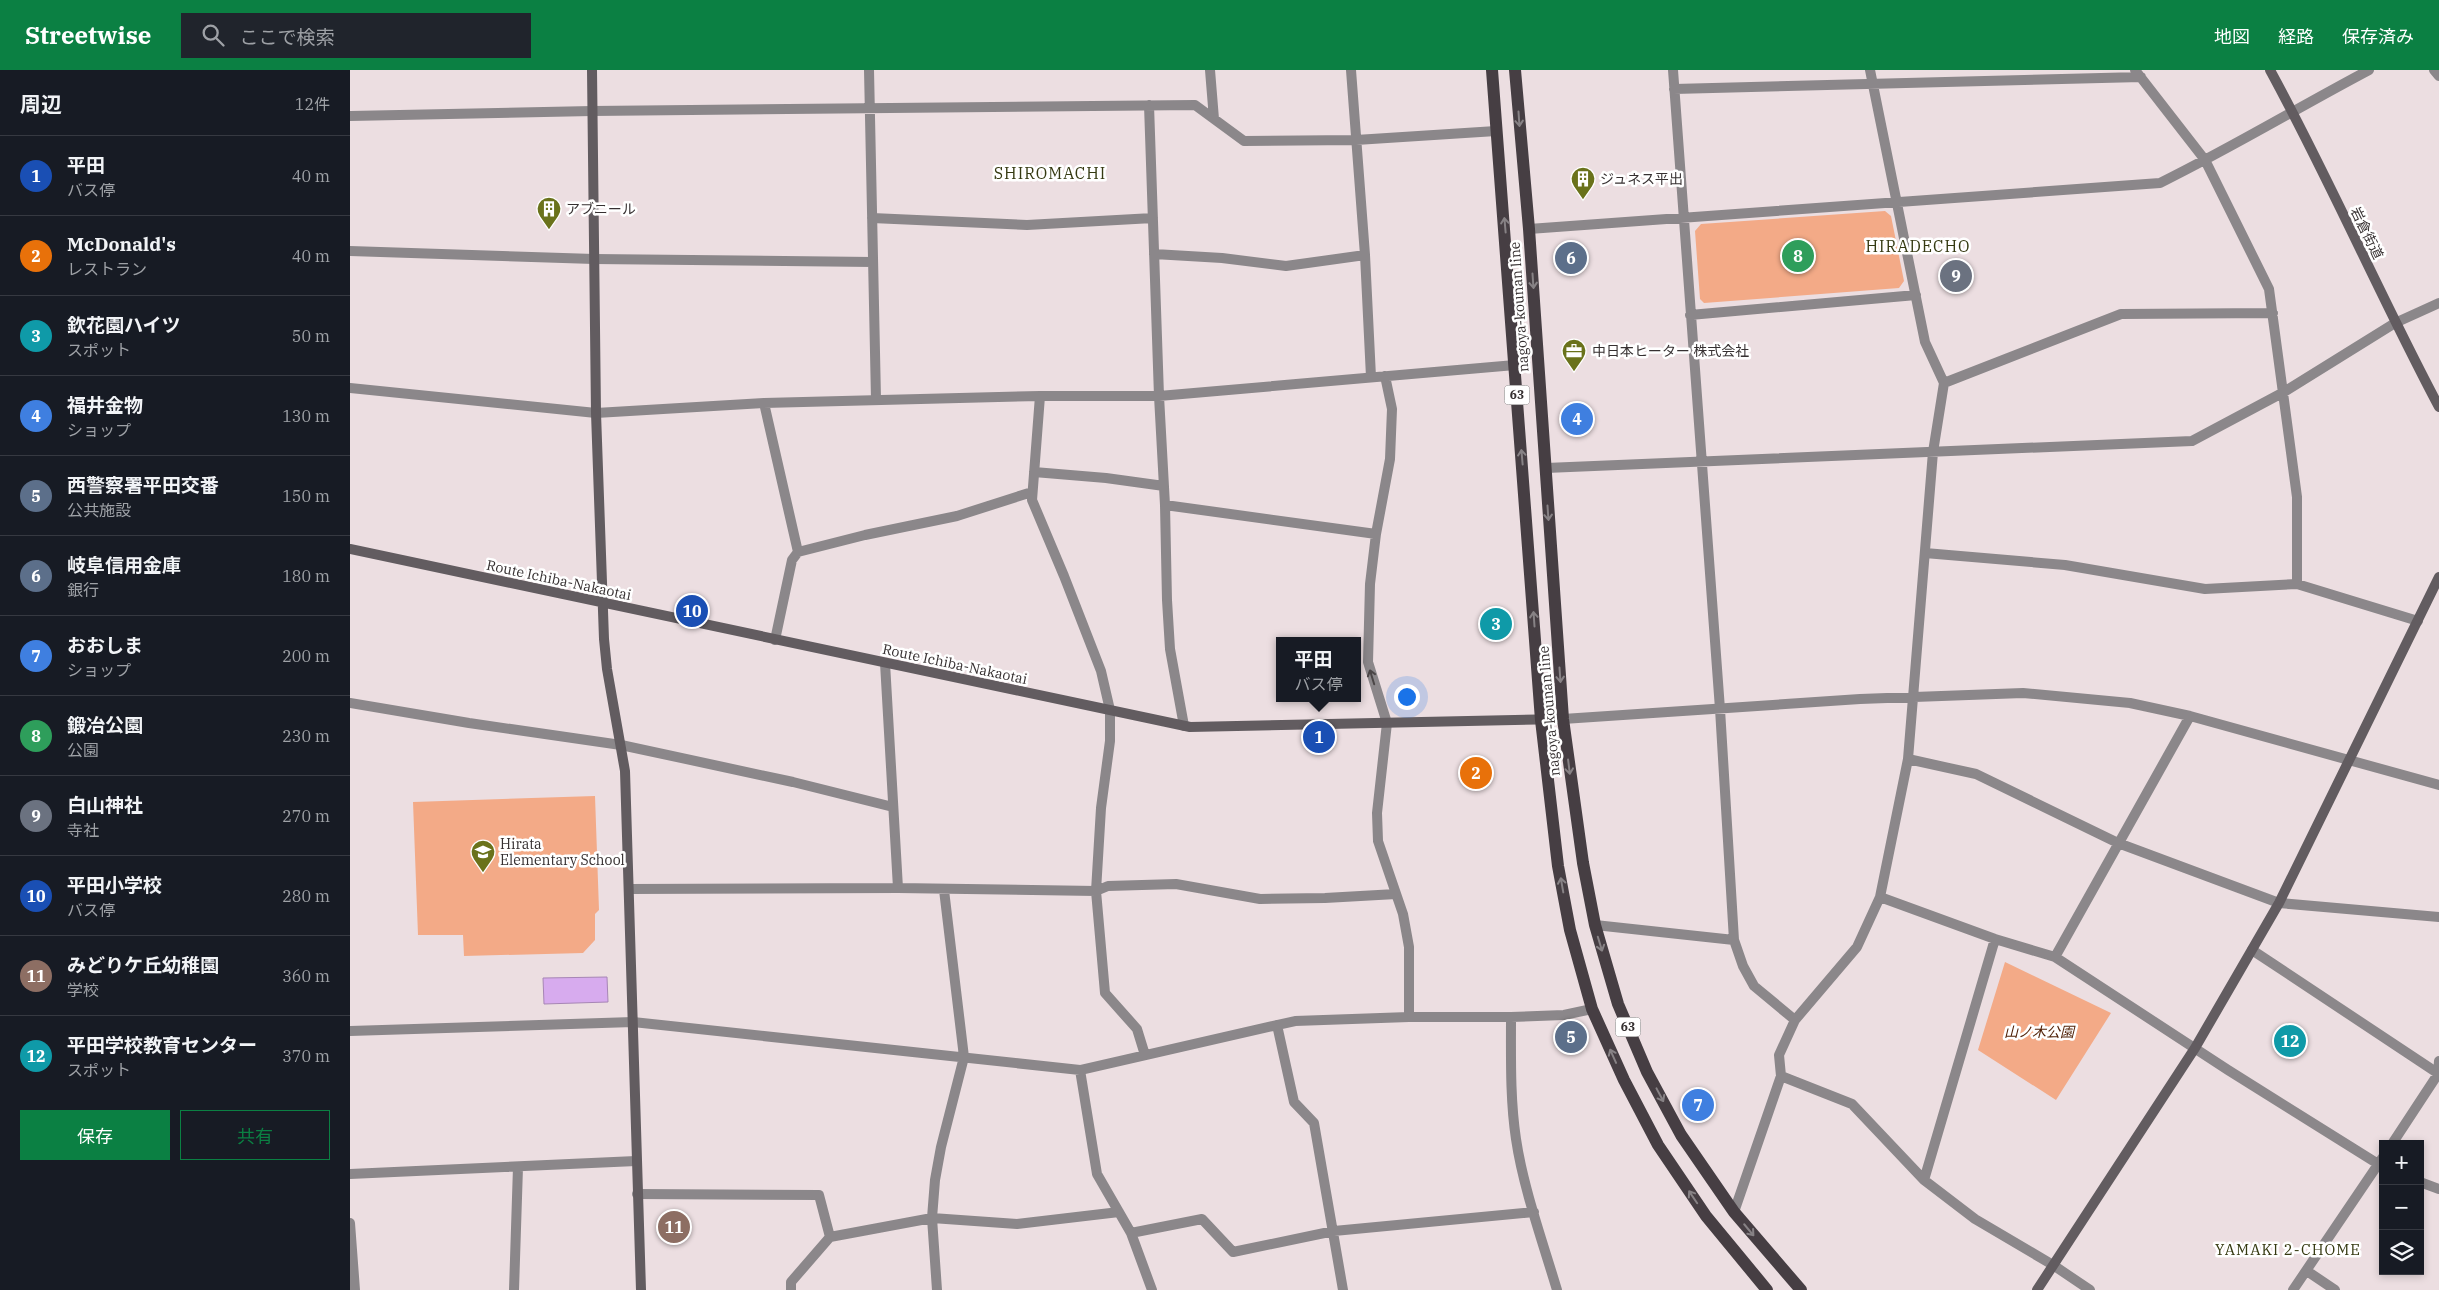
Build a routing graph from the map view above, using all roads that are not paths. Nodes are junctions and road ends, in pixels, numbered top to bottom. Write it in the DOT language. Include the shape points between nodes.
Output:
graph roads {
  1 [pos="592,70"];
  2 [pos="869,70"];
  3 [pos="1210,70"];
  4 [pos="1351,70"];
  5 [pos="1492,70"];
  6 [pos="1515,70"];
  7 [pos="1673,70"];
  8 [pos="1870,70"];
  9 [pos="2270,70"];
  10 [pos="2369,70"];
  11 [pos="2434,70"];
  12 [pos="2138,74"];
  13 [pos="2439,76"];
  14 [pos="1872,84"];
  15 [pos="1674,89"];
  16 [pos="1149,105"];
  17 [pos="869,108"];
  18 [pos="2292,110"];
  19 [pos="592,111"];
  20 [pos="350,116"];
  21 [pos="1214,119"];
  22 [pos="1496,131"];
  23 [pos="1356,140"];
  24 [pos="2205,160"];
  25 [pos="1898,202"];
  26 [pos="1684,217"];
  27 [pos="872,218"];
  28 [pos="1153,218"];
  29 [pos="1529,229"];
  30 [pos="350,251"];
  31 [pos="1154,254"];
  32 [pos="1365,255"];
  33 [pos="594,259"];
  34 [pos="873,262"];
  35 [pos="1916,295"];
  36 [pos="2439,303"];
  37 [pos="2273,313"];
  38 [pos="1690,315"];
  39 [pos="2395,323"];
  40 [pos="1515,365"];
  41 [pos="1385,376"];
  42 [pos="1371,377"];
  43 [pos="1944,382"];
  44 [pos="350,388"];
  45 [pos="2284,392"];
  46 [pos="1040,396"];
  47 [pos="1159,396"];
  48 [pos="876,399"];
  49 [pos="764,402"];
  50 [pos="2439,407"];
  51 [pos="596,413"];
  52 [pos="1933,452"];
  53 [pos="1701,462"];
  54 [pos="1546,468"];
  55 [pos="1034,472"];
  56 [pos="1164,486"];
  57 [pos="1032,492"];
  58 [pos="1165,505"];
  59 [pos="1376,534"];
  60 [pos="350,549"];
  61 [pos="798,552"];
  62 [pos="1925,553"];
  63 [pos="2439,576"];
  64 [pos="2296,584"];
  65 [pos="605,604"];
  66 [pos="2418,621"];
  67 [pos="775,640"];
  68 [pos="885,663"];
  69 [pos="1913,698"];
  70 [pos="350,703"];
  71 [pos="1720,709"];
  72 [pos="1110,710"];
  73 [pos="2190,716"];
  74 [pos="1563,719"];
  75 [pos="1541,720"];
  76 [pos="1387,724"];
  77 [pos="1184,726"];
  78 [pos="621,744"];
  79 [pos="1908,759"];
  80 [pos="2348,762"];
  81 [pos="2439,785"];
  82 [pos="893,807"];
  83 [pos="2118,843"];
  84 [pos="898,888"];
  85 [pos="629,889"];
  86 [pos="944,890"];
  87 [pos="1096,891"];
  88 [pos="1396,894"];
  89 [pos="1880,897"];
  90 [pos="2279,903"];
  91 [pos="2439,916"];
  92 [pos="1595,925"];
  93 [pos="1995,939"];
  94 [pos="1734,940"];
  95 [pos="2252,950"];
  96 [pos="2055,956"];
  97 [pos="1592,1009"];
  98 [pos="1409,1016"];
  99 [pos="1511,1017"];
  100 [pos="1795,1020"];
  101 [pos="633,1022"];
  102 [pos="1277,1025"];
  103 [pos="350,1031"];
  104 [pos="2195,1048"];
  105 [pos="1145,1054"];
  106 [pos="964,1057"];
  107 [pos="2439,1061"];
  108 [pos="1080,1070"];
  109 [pos="2439,1074"];
  110 [pos="1781,1076"];
  111 [pos="2395,1140"];
  112 [pos="636,1161"];
  113 [pos="2379,1162"];
  114 [pos="518,1166"];
  115 [pos="2379,1166"];
  116 [pos="350,1174"];
  117 [pos="1924,1180"];
  118 [pos="2424,1183"];
  119 [pos="2439,1188"];
  120 [pos="638,1194"];
  121 [pos="1119,1212"];
  122 [pos="1534,1212"];
  123 [pos="1734,1212"];
  124 [pos="932,1218"];
  125 [pos="350,1223"];
  126 [pos="1334,1231"];
  127 [pos="1131,1233"];
  128 [pos="830,1237"];
  129 [pos="2053,1265"];
  130 [pos="2307,1271"];
  131 [pos="355,1290"];
  132 [pos="514,1290"];
  133 [pos="641,1290"];
  134 [pos="790,1290"];
  135 [pos="937,1290"];
  136 [pos="1152,1290"];
  137 [pos="1343,1290"];
  138 [pos="1557,1290"];
  139 [pos="1767,1290"];
  140 [pos="1801,1290"];
  141 [pos="2037,1290"];
  142 [pos="2090,1290"];
  143 [pos="2294,1290"];
  144 [pos="2335,1290"];
  1 -- 19 [label="street"];
  2 -- 17 [label="street"];
  3 -- 21 [label="street"];
  4 -- 23 [label="street"];
  5 -- 22 [label="main road, nagoya-kounan line / 63"];
  6 -- 29 [label="main road, nagoya-kounan line / 63, one-way"];
  7 -- 15 [label="street"];
  8 -- 14 [label="street"];
  9 -- 18 [label="street, 岩倉街道"];
  10 -- 18 [label="street"];
  11 -- 13 [label="street"];
  12 -- 14 [label="street"];
  12 -- 24 [label="street"];
  14 -- 15 [label="street"];
  14 -- 25 [label="street"];
  15 -- 26 [label="street"];
  16 -- 17 [label="street"];
  16 -- 21 [label="street" via="1195,105"];
  16 -- 28 [label="street"];
  17 -- 19 [label="street"];
  17 -- 27 [label="street"];
  18 -- 24 [label="street"];
  18 -- 39 [label="street, 岩倉街道"];
  19 -- 20 [label="street"];
  19 -- 33 [label="street"];
  21 -- 23 [label="street" via="1244,141"];
  22 -- 23 [label="street"];
  40 -- 22 [label="main road, nagoya-kounan line / 63, one-way"];
  23 -- 32 [label="street"];
  24 -- 25 [label="street" via="2160,183"];
  24 -- 37 [label="street" via="2270,288"];
  25 -- 26 [label="street"];
  25 -- 35 [label="street"];
  26 -- 29 [label="street"];
  26 -- 38 [label="street"];
  27 -- 28 [label="street" via="1027,226"];
  27 -- 34 [label="street"];
  28 -- 31 [label="street"];
  29 -- 54 [label="main road, nagoya-kounan line / 63, one-way"];
  30 -- 33 [label="street"];
  31 -- 32 [label="street" via="1286,266"];
  31 -- 47 [label="street"];
  32 -- 42 [label="street"];
  33 -- 34 [label="street"];
  33 -- 51 [label="street"];
  34 -- 48 [label="street"];
  35 -- 38 [label="street"];
  35 -- 43 [label="street" via="1925,342"];
  36 -- 39 [label="street"];
  37 -- 43 [label="street" via="2121,314"];
  37 -- 45 [label="street"];
  38 -- 53 [label="street"];
  39 -- 45 [label="street"];
  39 -- 50 [label="street, 岩倉街道"];
  40 -- 41 [label="street"];
  75 -- 40 [label="main road, nagoya-kounan line / 63, one-way"];
  41 -- 42 [label="street"];
  41 -- 59 [label="street" via="1392,409 1390,458"];
  42 -- 47 [label="street"];
  43 -- 52 [label="street"];
  44 -- 51 [label="street"];
  45 -- 52 [label="street" via="2192,440"];
  45 -- 64 [label="street" via="2297,496"];
  46 -- 47 [label="street"];
  46 -- 48 [label="street"];
  46 -- 55 [label="street"];
  47 -- 56 [label="street"];
  48 -- 49 [label="street"];
  49 -- 51 [label="street"];
  49 -- 61 [label="street"];
  51 -- 65 [label="street"];
  52 -- 53 [label="street"];
  52 -- 62 [label="street"];
  53 -- 54 [label="street"];
  53 -- 71 [label="street"];
  54 -- 74 [label="main road, nagoya-kounan line / 63, one-way"];
  55 -- 56 [label="street"];
  55 -- 57 [label="street"];
  56 -- 58 [label="street"];
  57 -- 61 [label="street" via="957,516 865,534"];
  57 -- 72 [label="street" via="1032,500 1101,671"];
  58 -- 59 [label="street"];
  58 -- 77 [label="street" via="1170,649"];
  76 -- 59 [label="street, one-way" via="1368,662 1370,584"];
  60 -- 65 [label="street, Route Ichiba-Nakaotai"];
  61 -- 67 [label="street" via="792,560"];
  62 -- 64 [label="street" via="2065,565 2205,589"];
  62 -- 69 [label="street"];
  63 -- 66 [label="street"];
  64 -- 66 [label="street"];
  65 -- 67 [label="street, Route Ichiba-Nakaotai"];
  65 -- 78 [label="street" via="606,668"];
  66 -- 80 [label="street"];
  67 -- 68 [label="street, Route Ichiba-Nakaotai"];
  68 -- 72 [label="street, Route Ichiba-Nakaotai"];
  68 -- 82 [label="street"];
  69 -- 71 [label="street"];
  69 -- 73 [label="street" via="2023,693 2130,703"];
  69 -- 79 [label="street"];
  70 -- 78 [label="street" via="469,724"];
  71 -- 74 [label="street"];
  71 -- 94 [label="street"];
  72 -- 77 [label="street, Route Ichiba-Nakaotai"];
  72 -- 87 [label="street"];
  73 -- 80 [label="street"];
  73 -- 83 [label="street"];
  74 -- 75 [label="street, Route Ichiba-Nakaotai"];
  74 -- 92 [label="main road, nagoya-kounan line / 63, one-way" via="1582,862"];
  75 -- 76 [label="street, Route Ichiba-Nakaotai"];
  97 -- 75 [label="main road, nagoya-kounan line / 63, one-way" via="1570,930 1558,866"];
  76 -- 77 [label="street, Route Ichiba-Nakaotai"];
  76 -- 88 [label="street" via="1377,813 1378,840"];
  78 -- 82 [label="street"];
  78 -- 85 [label="street" via="625,771"];
  79 -- 83 [label="street" via="1976,774"];
  79 -- 89 [label="street"];
  80 -- 81 [label="street"];
  80 -- 90 [label="street"];
  82 -- 84 [label="street"];
  83 -- 90 [label="street"];
  83 -- 96 [label="street"];
  84 -- 85 [label="street"];
  84 -- 86 [label="street"];
  85 -- 101 [label="street"];
  86 -- 87 [label="street"];
  86 -- 106 [label="street"];
  87 -- 88 [label="street" via="1108,886 1176,884 1260,898"];
  87 -- 105 [label="street" via="1105,993 1137,1029"];
  88 -- 98 [label="street" via="1410,947"];
  89 -- 93 [label="street"];
  89 -- 100 [label="street" via="1857,947"];
  90 -- 91 [label="street"];
  90 -- 95 [label="street"];
  92 -- 94 [label="street"];
  92 -- 123 [label="main road, nagoya-kounan line / 63, one-way" via="1618,1004 1647,1072 1681,1135"];
  93 -- 96 [label="street"];
  93 -- 117 [label="street"];
  94 -- 100 [label="street" via="1754,986"];
  95 -- 104 [label="street"];
  95 -- 109 [label="street"];
  96 -- 104 [label="street"];
  97 -- 99 [label="street" via="1564,1015"];
  139 -- 97 [label="main road, nagoya-kounan line / 63, one-way" via="1706,1216 1658,1145"];
  98 -- 99 [label="street"];
  98 -- 102 [label="street" via="1295,1021"];
  99 -- 122 [label="street" via="1516,1140"];
  100 -- 110 [label="street" via="1779,1054"];
  101 -- 103 [label="street"];
  101 -- 106 [label="street"];
  101 -- 112 [label="street"];
  102 -- 105 [label="street"];
  102 -- 126 [label="street" via="1294,1102 1314,1123"];
  104 -- 113 [label="street"];
  104 -- 129 [label="street"];
  105 -- 108 [label="street"];
  106 -- 108 [label="street"];
  106 -- 124 [label="street" via="941,1147"];
  107 -- 109 [label="street"];
  108 -- 121 [label="street" via="1097,1174"];
  109 -- 111 [label="street"];
  110 -- 117 [label="street" via="1852,1104"];
  110 -- 123 [label="street"];
  112 -- 114 [label="street"];
  112 -- 120 [label="street"];
  114 -- 116 [label="street"];
  114 -- 132 [label="street"];
  115 -- 130 [label="street"];
  117 -- 129 [label="street" via="1975,1219"];
  118 -- 119 [label="street"];
  120 -- 128 [label="street" via="819,1195"];
  120 -- 133 [label="street"];
  121 -- 124 [label="street" via="1017,1224"];
  121 -- 127 [label="street"];
  122 -- 126 [label="street"];
  122 -- 138 [label="street"];
  123 -- 140 [label="main road, nagoya-kounan line / 63, one-way"];
  124 -- 128 [label="street"];
  124 -- 135 [label="street"];
  125 -- 131 [label="street"];
  126 -- 127 [label="street" via="1234,1252 1202,1220"];
  126 -- 137 [label="street"];
  127 -- 136 [label="street"];
  128 -- 134 [label="street" via="791,1282"];
  129 -- 141 [label="street"];
  129 -- 142 [label="street"];
  130 -- 143 [label="street"];
  130 -- 144 [label="street"];
}
